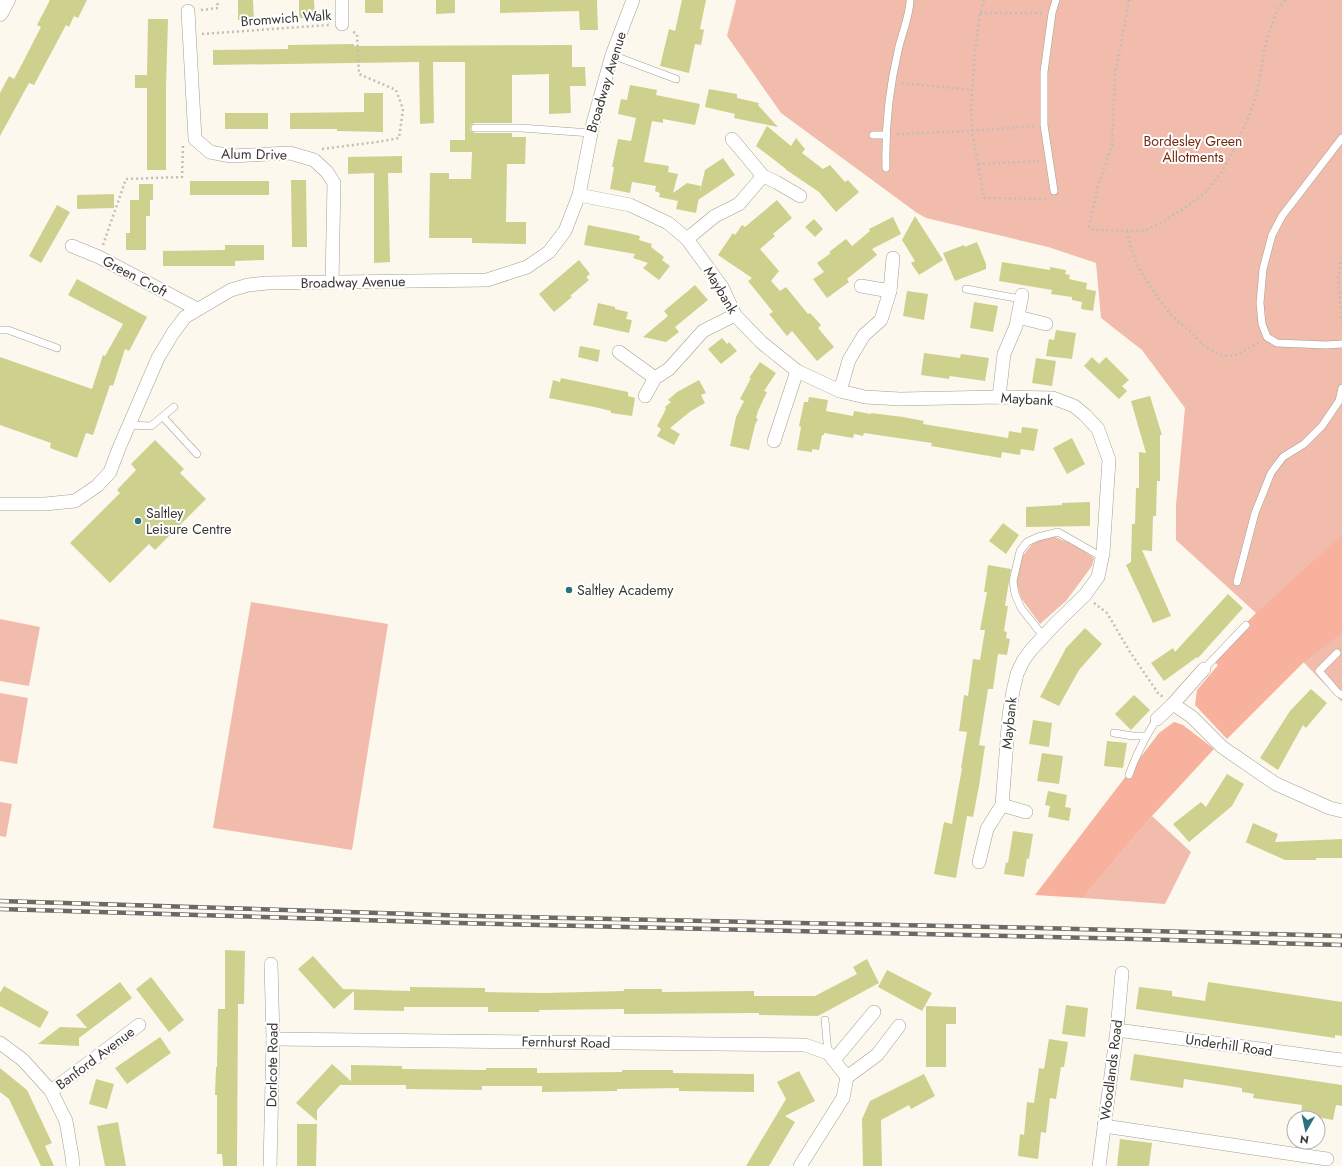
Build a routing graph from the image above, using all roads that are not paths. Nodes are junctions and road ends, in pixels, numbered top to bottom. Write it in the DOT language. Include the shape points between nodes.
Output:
graph roads {
  1 [pos="7,0"];
  2 [pos="342,0"];
  3 [pos="633,0"];
  4 [pos="910,0"];
  5 [pos="1056,0"];
  6 [pos="188,11"];
  7 [pos="0,13"];
  8 [pos="342,24"];
  9 [pos="612,55"];
  10 [pos="676,79"];
  11 [pos="475,128"];
  12 [pos="591,133"];
  13 [pos="873,134"];
  14 [pos="885,135"];
  15 [pos="1342,138"];
  16 [pos="732,139"];
  17 [pos="886,168"];
  18 [pos="763,176"];
  19 [pos="1054,191"];
  20 [pos="578,195"];
  21 [pos="800,196"];
  22 [pos="688,239"];
  23 [pos="72,246"];
  24 [pos="893,258"];
  25 [pos="332,282"];
  26 [pos="861,286"];
  27 [pos="966,289"];
  28 [pos="890,291"];
  29 [pos="1022,297"];
  30 [pos="197,309"];
  31 [pos="735,315"];
  32 [pos="1018,317"];
  33 [pos="1046,324"];
  34 [pos="0,330"];
  35 [pos="1342,344"];
  36 [pos="57,348"];
  37 [pos="619,352"];
  38 [pos="797,370"];
  39 [pos="655,378"];
  40 [pos="1342,388"];
  41 [pos="840,391"];
  42 [pos="645,396"];
  43 [pos="1000,397"];
  44 [pos="174,407"];
  45 [pos="163,417"];
  46 [pos="129,425"];
  47 [pos="774,441"];
  48 [pos="197,454"];
  49 [pos="0,504"];
  50 [pos="1102,557"];
  51 [pos="1237,582"];
  52 [pos="1246,625"];
  53 [pos="1043,636"];
  54 [pos="1337,654"];
  55 [pos="1204,669"];
  56 [pos="1342,695"];
  57 [pos="1173,704"];
  58 [pos="1157,719"];
  59 [pos="1114,733"];
  60 [pos="1145,736"];
  61 [pos="1130,775"];
  62 [pos="1002,805"];
  63 [pos="1342,811"];
  64 [pos="1026,812"];
  65 [pos="979,862"];
  66 [pos="270,964"];
  67 [pos="1122,973"];
  68 [pos="874,1012"];
  69 [pos="825,1020"];
  70 [pos="139,1025"];
  71 [pos="899,1026"];
  72 [pos="1117,1030"];
  73 [pos="273,1039"];
  74 [pos="0,1042"];
  75 [pos="831,1056"];
  76 [pos="1342,1060"];
  77 [pos="846,1076"];
  78 [pos="51,1091"];
  79 [pos="1104,1126"];
  80 [pos="1328,1159"];
  81 [pos="73,1166"];
  82 [pos="270,1166"];
  83 [pos="800,1166"];
  84 [pos="1099,1166"];
  1 -- 7 [label="street"];
  2 -- 8 [label="street"];
  3 -- 9 [label="street, Broadway Avenue"];
  4 -- 14 [label="lane" via="892,82"];
  5 -- 19 [label="lane" via="1044,72 1044,125"];
  6 -- 25 [label="street, Alum Drive" via="196,139 210,152 231,156 290,153 314,160 327,172 334,183"];
  9 -- 10 [label="lane"];
  9 -- 12 [label="street, Broadway Avenue"];
  11 -- 12 [label="lane"];
  12 -- 20 [label="street, Broadway Avenue"];
  13 -- 14 [label="lane"];
  14 -- 17 [label="lane"];
  15 -- 35 [label="lane" via="1282,216 1272,235 1263,269 1260,303 1262,324 1267,337 1277,343"];
  16 -- 18 [label="street"];
  18 -- 21 [label="street"];
  18 -- 22 [label="street" via="739,204 715,216"];
  20 -- 22 [label="street, Maybank" via="630,205 668,223"];
  20 -- 25 [label="street, Broadway Avenue" via="565,231 549,252 527,267 487,280"];
  22 -- 31 [label="street, Maybank" via="722,286"];
  23 -- 30 [label="street, Green Croft" via="99,257"];
  24 -- 28 [label="street"];
  25 -- 30 [label="street, Broadway Avenue" via="248,285 231,290"];
  26 -- 28 [label="street"];
  27 -- 29 [label="lane"];
  28 -- 41 [label="street" via="881,320 864,335 849,360"];
  29 -- 32 [label="street"];
  30 -- 46 [label="street, Broadway Avenue" via="185,317 158,358"];
  31 -- 38 [label="street, Maybank" via="761,342"];
  31 -- 39 [label="street" via="703,331 669,369"];
  32 -- 33 [label="street"];
  32 -- 43 [label="street" via="1004,354"];
  34 -- 36 [label="lane" via="8,330"];
  37 -- 39 [label="street"];
  38 -- 41 [label="street, Maybank"];
  38 -- 47 [label="street"];
  39 -- 42 [label="street"];
  40 -- 51 [label="lane" via="1339,401 1322,426 1304,444 1283,457 1271,473 1255,513"];
  41 -- 43 [label="street, Maybank" via="865,397 900,399"];
  43 -- 50 [label="street, Maybank" via="1053,398 1074,406 1098,429 1109,460"];
  44 -- 45 [label="lane"];
  45 -- 46 [label="lane" via="151,426"];
  45 -- 48 [label="lane"];
  46 -- 49 [label="street, Broadway Avenue" via="110,472 97,486 75,501"];
  50 -- 53 [label="street, Maybank" via="1098,577 1085,595"];
  50 -- 53 [label="lane" via="1058,532 1028,542 1020,551 1013,581 1015,594 1021,608"];
  52 -- 55 [label="lane"];
  53 -- 62 [label="street, Maybank" via="1023,661 1017,674 1008,715"];
  54 -- 56 [label="lane" via="1319,671"];
  55 -- 57 [label="street"];
  57 -- 58 [label="street"];
  57 -- 63 [label="street" via="1192,717 1222,747 1276,784"];
  58 -- 60 [label="lane"];
  59 -- 60 [label="lane"];
  60 -- 61 [label="lane"];
  62 -- 64 [label="street"];
  62 -- 65 [label="street, Maybank" via="987,829"];
  66 -- 73 [label="street, Dorlcote Road"];
  67 -- 72 [label="street, Woodlands Road"];
  68 -- 75 [label="street"];
  69 -- 75 [label="lane"];
  70 -- 78 [label="street, Banford Avenue"];
  71 -- 77 [label="street" via="877,1055"];
  72 -- 76 [label="street, Underhill Road"];
  72 -- 79 [label="street, Woodlands Road"];
  73 -- 75 [label="street, Fernhurst Road" via="805,1045"];
  73 -- 82 [label="street, Dorlcote Road"];
  74 -- 78 [label="street" via="23,1060"];
  75 -- 77 [label="street"];
  77 -- 83 [label="street" via="843,1098"];
  78 -- 81 [label="street" via="66,1121"];
  79 -- 80 [label="street"];
  79 -- 84 [label="street, Woodlands Road"];
}
